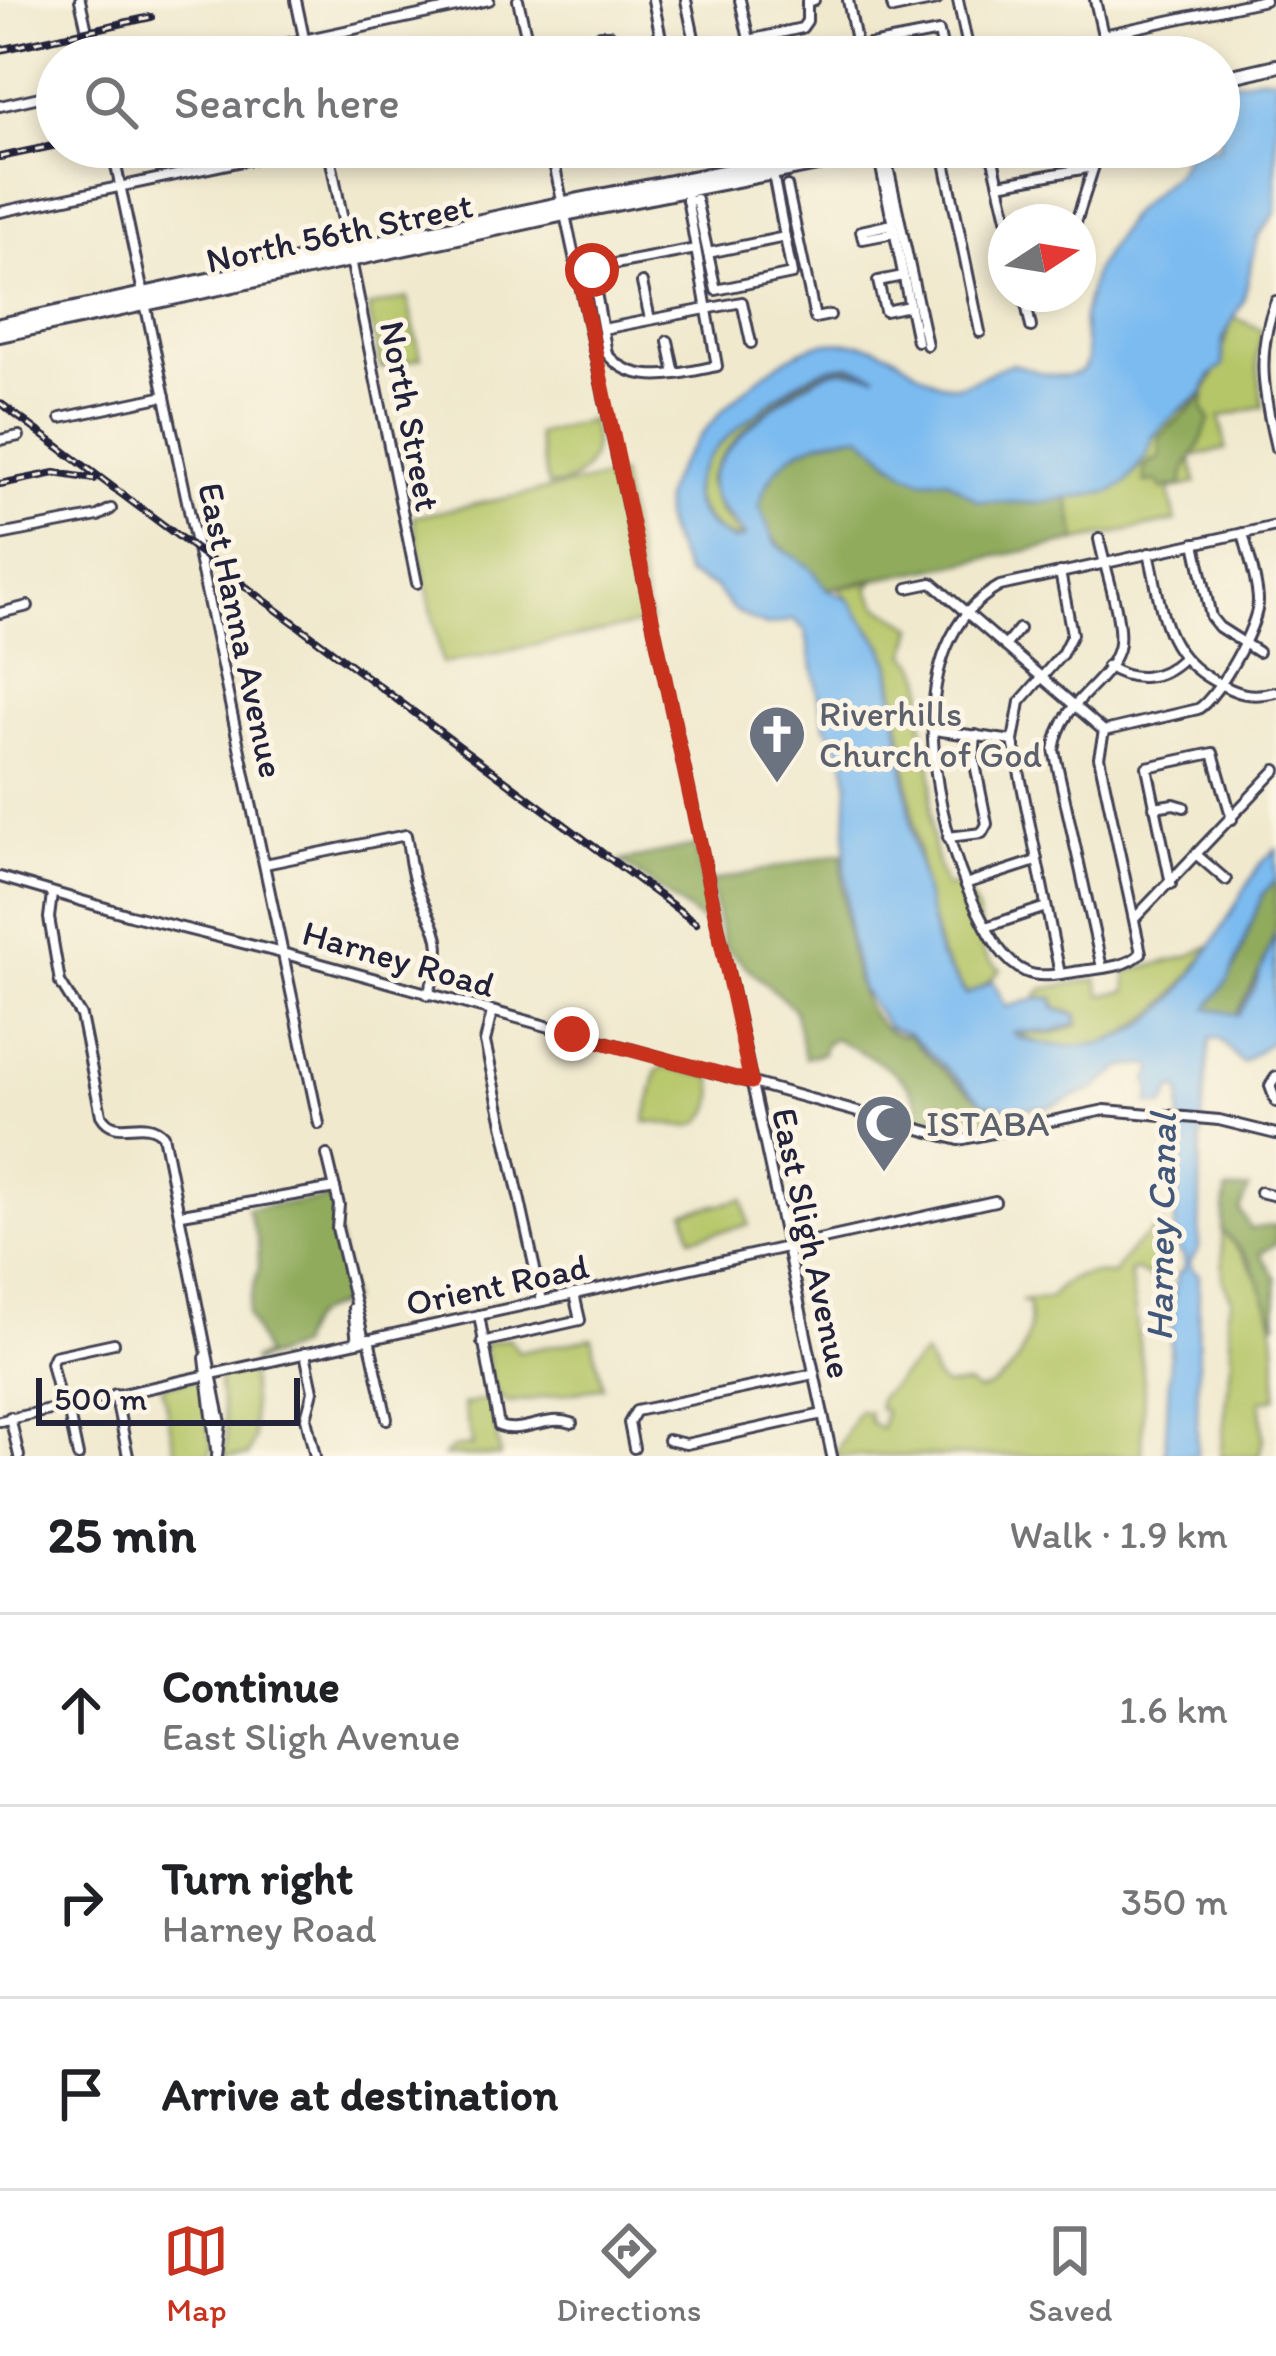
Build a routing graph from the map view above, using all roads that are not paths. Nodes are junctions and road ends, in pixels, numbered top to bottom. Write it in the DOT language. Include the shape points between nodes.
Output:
graph roads {
  1 [pos="80,0"];
  2 [pos="296,0"];
  3 [pos="489,0"];
  4 [pos="518,0"];
  5 [pos="653,0"];
  6 [pos="686,0"];
  7 [pos="740,0"];
  8 [pos="814,0"];
  9 [pos="848,0"];
  10 [pos="937,0"];
  11 [pos="958,0"];
  12 [pos="1095,0"];
  13 [pos="1265,0"];
  14 [pos="892,4"];
  15 [pos="1102,35"];
  16 [pos="88,36"];
  17 [pos="303,36"];
  18 [pos="322,36"];
  19 [pos="526,36"];
  20 [pos="661,36"];
  21 [pos="694,36"];
  22 [pos="747,36"];
  23 [pos="766,36"];
  24 [pos="855,36"];
  25 [pos="966,36"];
  26 [pos="1276,63"];
  27 [pos="1240,71"];
  28 [pos="36,98"];
  29 [pos="0,106"];
  30 [pos="117,168"];
  31 [pos="210,168"];
  32 [pos="332,168"];
  33 [pos="556,168"];
  34 [pos="797,168"];
  35 [pos="800,168"];
  36 [pos="884,168"];
  37 [pos="885,168"];
  38 [pos="946,168"];
  39 [pos="995,168"];
  40 [pos="1087,168"];
  41 [pos="1093,168"];
  42 [pos="772,172"];
  43 [pos="999,184"];
  44 [pos="787,186"];
  45 [pos="121,187"];
  46 [pos="686,190"];
  47 [pos="564,204"];
  48 [pos="1004,204"];
  49 [pos="1082,204"];
  50 [pos="0,212"];
  51 [pos="785,237"];
  52 [pos="696,249"];
  53 [pos="708,253"];
  54 [pos="351,255"];
  55 [pos="592,270"];
  56 [pos="578,271"];
  57 [pos="903,276"];
  58 [pos="642,283"];
  59 [pos="144,299"];
  60 [pos="1276,301"];
  61 [pos="909,306"];
  62 [pos="706,308"];
  63 [pos="1028,312"];
  64 [pos="830,315"];
  65 [pos="650,319"];
  66 [pos="42,321"];
  67 [pos="0,325"];
  68 [pos="1031,326"];
  69 [pos="603,329"];
  70 [pos="980,332"];
  71 [pos="0,335"];
  72 [pos="668,341"];
  73 [pos="751,344"];
  74 [pos="675,374"];
  75 [pos="165,396"];
  76 [pos="61,418"];
  77 [pos="1274,430"];
  78 [pos="19,436"];
  79 [pos="0,440"];
  80 [pos="1276,448"];
  81 [pos="111,509"];
  82 [pos="1276,526"];
  83 [pos="1243,533"];
  84 [pos="0,535"];
  85 [pos="1099,539"];
  86 [pos="1195,543"];
  87 [pos="1149,553"];
  88 [pos="1104,562"];
  89 [pos="1060,572"];
  90 [pos="417,583"];
  91 [pos="908,588"];
  92 [pos="28,607"];
  93 [pos="0,613"];
  94 [pos="968,613"];
  95 [pos="1018,629"];
  96 [pos="1244,643"];
  97 [pos="1006,646"];
  98 [pos="1258,652"];
  99 [pos="1182,659"];
  100 [pos="1107,666"];
  101 [pos="1040,678"];
  102 [pos="1219,684"];
  103 [pos="1276,692"];
  104 [pos="1071,706"];
  105 [pos="934,730"];
  106 [pos="1104,731"];
  107 [pos="976,735"];
  108 [pos="1013,741"];
  109 [pos="1276,770"];
  110 [pos="1154,807"];
  111 [pos="1184,807"];
  112 [pos="1232,819"];
  113 [pos="948,837"];
  114 [pos="1198,856"];
  115 [pos="1036,861"];
  116 [pos="265,864"];
  117 [pos="0,877"];
  118 [pos="1226,880"];
  119 [pos="965,884"];
  120 [pos="1171,884"];
  121 [pos="52,894"];
  122 [pos="1046,907"];
  123 [pos="1135,918"];
  124 [pos="986,927"];
  125 [pos="282,953"];
  126 [pos="1102,968"];
  127 [pos="1060,974"];
  128 [pos="428,995"];
  129 [pos="492,1012"];
  130 [pos="1276,1077"];
  131 [pos="751,1082"];
  132 [pos="1276,1102"];
  133 [pos="319,1124"];
  134 [pos="1276,1134"];
  135 [pos="327,1155"];
  136 [pos="334,1188"];
  137 [pos="1260,1192"];
  138 [pos="1276,1196"];
  139 [pos="995,1201"];
  140 [pos="182,1214"];
  141 [pos="787,1248"];
  142 [pos="575,1298"];
  143 [pos="542,1301"];
  144 [pos="477,1315"];
  145 [pos="363,1340"];
  146 [pos="482,1342"];
  147 [pos="114,1343"];
  148 [pos="305,1353"];
  149 [pos="208,1374"];
  150 [pos="814,1374"];
  151 [pos="115,1394"];
  152 [pos="64,1405"];
  153 [pos="823,1414"];
  154 [pos="4,1418"];
  155 [pos="387,1418"];
  156 [pos="572,1423"];
  157 [pos="668,1440"];
  158 [pos="634,1448"];
  159 [pos="19,1456"];
  160 [pos="78,1456"];
  161 [pos="128,1456"];
  162 [pos="217,1456"];
  163 [pos="315,1456"];
  164 [pos="832,1456"];
  1 -- 16 [label="street"];
  2 -- 17 [label="street"];
  3 -- 18 [label="street"];
  4 -- 19 [label="street"];
  5 -- 20 [label="street"];
  6 -- 21 [label="street"];
  7 -- 22 [label="street"];
  8 -- 23 [label="street" via="802,28"];
  9 -- 24 [label="street"];
  10 -- 14 [label="street"];
  11 -- 25 [label="street"];
  12 -- 15 [label="street"];
  13 -- 15 [label="street"];
  26 -- 27 [label="main road"];
  28 -- 29 [label="street"];
  30 -- 45 [label="street, East Hanna Avenue"];
  31 -- 45 [label="street"];
  32 -- 54 [label="street, North Street"];
  33 -- 47 [label="street, East Sligh Avenue"];
  34 -- 42 [label="main road, North 56th Street"];
  35 -- 46 [label="main road, North 56th Street"];
  36 -- 57 [label="street"];
  37 -- 61 [label="street" via="922,343"];
  38 -- 70 [label="street"];
  39 -- 43 [label="street"];
  40 -- 43 [label="street"];
  41 -- 49 [label="street"];
  42 -- 46 [label="main road, North 56th Street"];
  42 -- 51 [label="street"];
  43 -- 48 [label="street"];
  44 -- 64 [label="street" via="815,319"];
  45 -- 50 [label="street"];
  45 -- 59 [label="street, East Hanna Avenue"];
  46 -- 47 [label="main road, North 56th Street"];
  46 -- 52 [label="street"];
  46 -- 53 [label="street" via="696,199"];
  47 -- 54 [label="main road, North 56th Street"];
  47 -- 56 [label="street, East Sligh Avenue"];
  51 -- 53 [label="street"];
  51 -- 53 [label="street" via="792,274 716,290"];
  52 -- 55 [label="street"];
  52 -- 62 [label="street"];
  54 -- 59 [label="main road, North 56th Street"];
  54 -- 90 [label="street, North Street"];
  55 -- 56 [label="street"];
  55 -- 69 [label="street"];
  56 -- 131 [label="street, East Sligh Avenue"];
  57 -- 61 [label="street"];
  57 -- 61 [label="street" via="878,281 885,311"];
  58 -- 65 [label="street"];
  59 -- 66 [label="main road, North 56th Street"];
  59 -- 75 [label="street, East Hanna Avenue"];
  60 -- 77 [label="street" via="1261,365"];
  62 -- 65 [label="street"];
  62 -- 73 [label="street" via="742,302"];
  62 -- 74 [label="street" via="717,366"];
  63 -- 68 [label="street"];
  65 -- 69 [label="street"];
  66 -- 67 [label="main road, North 56th Street"];
  66 -- 71 [label="main road, North 56th Street"];
  69 -- 74 [label="street" via="614,362 652,378"];
  72 -- 74 [label="street"];
  75 -- 76 [label="street"];
  75 -- 116 [label="street, East Hanna Avenue"];
  77 -- 80 [label="street"];
  78 -- 79 [label="street"];
  81 -- 84 [label="street"];
  82 -- 83 [label="street"];
  83 -- 86 [label="street"];
  83 -- 96 [label="street" via="1258,601"];
  85 -- 88 [label="street"];
  86 -- 87 [label="street"];
  86 -- 96 [label="street" via="1211,617"];
  87 -- 88 [label="street"];
  87 -- 99 [label="street"];
  88 -- 89 [label="street"];
  88 -- 100 [label="street" via="1119,636"];
  89 -- 94 [label="street" via="1000,586"];
  89 -- 101 [label="street" via="1072,634"];
  91 -- 94 [label="street" via="932,583"];
  92 -- 93 [label="street"];
  94 -- 97 [label="street"];
  94 -- 105 [label="street" via="943,657"];
  95 -- 97 [label="street"];
  96 -- 98 [label="street"];
  96 -- 102 [label="street"];
  97 -- 101 [label="street"];
  99 -- 100 [label="street" via="1153,677"];
  99 -- 102 [label="street"];
  100 -- 104 [label="street"];
  101 -- 104 [label="street"];
  101 -- 108 [label="street" via="1020,702"];
  102 -- 103 [label="street" via="1241,696"];
  102 -- 106 [label="street" via="1198,709"];
  104 -- 106 [label="street"];
  104 -- 126 [label="street" via="1054,750"];
  105 -- 107 [label="street"];
  105 -- 113 [label="street"];
  106 -- 123 [label="street" via="1100,757"];
  107 -- 108 [label="street"];
  107 -- 113 [label="street" via="987,824 982,832"];
  108 -- 115 [label="street"];
  109 -- 112 [label="street"];
  110 -- 111 [label="street"];
  110 -- 112 [label="street" via="1148,767 1209,752"];
  110 -- 120 [label="street"];
  112 -- 114 [label="street"];
  113 -- 119 [label="street"];
  114 -- 118 [label="street"];
  114 -- 120 [label="street"];
  115 -- 119 [label="street"];
  115 -- 122 [label="street"];
  116 -- 125 [label="street, East Hanna Avenue"];
  116 -- 128 [label="street" via="406,835 415,882 439,935"];
  117 -- 121 [label="street, Harney Road"];
  119 -- 124 [label="street"];
  120 -- 123 [label="street"];
  121 -- 125 [label="street, Harney Road"];
  121 -- 140 [label="street" via="61,982 81,1016 100,1115 116,1129 144,1124 164,1136"];
  122 -- 124 [label="street"];
  122 -- 127 [label="street"];
  123 -- 126 [label="street" via="1141,953"];
  124 -- 127 [label="street" via="1009,962 1030,975"];
  125 -- 128 [label="street, Harney Road"];
  125 -- 133 [label="street, East Hanna Avenue"];
  126 -- 127 [label="street"];
  128 -- 129 [label="street, Harney Road"];
  129 -- 131 [label="street, Harney Road"];
  129 -- 143 [label="street" via="485,1042"];
  130 -- 132 [label="street"];
  131 -- 134 [label="street, Harney Road" via="959,1140 1089,1112 1208,1118"];
  131 -- 141 [label="street, East Sligh Avenue"];
  135 -- 136 [label="street"];
  136 -- 140 [label="street"];
  136 -- 145 [label="street"];
  137 -- 138 [label="street"];
  139 -- 141 [label="street, Orient Road"];
  140 -- 149 [label="street"];
  141 -- 142 [label="street, Orient Road"];
  141 -- 150 [label="street, East Sligh Avenue"];
  142 -- 143 [label="street, Orient Road"];
  142 -- 146 [label="street" via="580,1320"];
  143 -- 144 [label="street, Orient Road"];
  144 -- 145 [label="street, Orient Road"];
  144 -- 146 [label="street"];
  145 -- 148 [label="street, Orient Road"];
  145 -- 155 [label="street"];
  146 -- 156 [label="street" via="501,1427"];
  147 -- 152 [label="street" via="54,1356"];
  148 -- 149 [label="street, Orient Road"];
  148 -- 163 [label="street"];
  149 -- 151 [label="street, Orient Road"];
  149 -- 162 [label="street"];
  150 -- 153 [label="street, East Sligh Avenue"];
  150 -- 158 [label="street" via="636,1411"];
  151 -- 152 [label="street, Orient Road"];
  151 -- 161 [label="street"];
  152 -- 154 [label="street, Orient Road"];
  152 -- 160 [label="street"];
  153 -- 157 [label="street" via="686,1444"];
  153 -- 164 [label="street, East Sligh Avenue"];
  154 -- 159 [label="street"];
}
